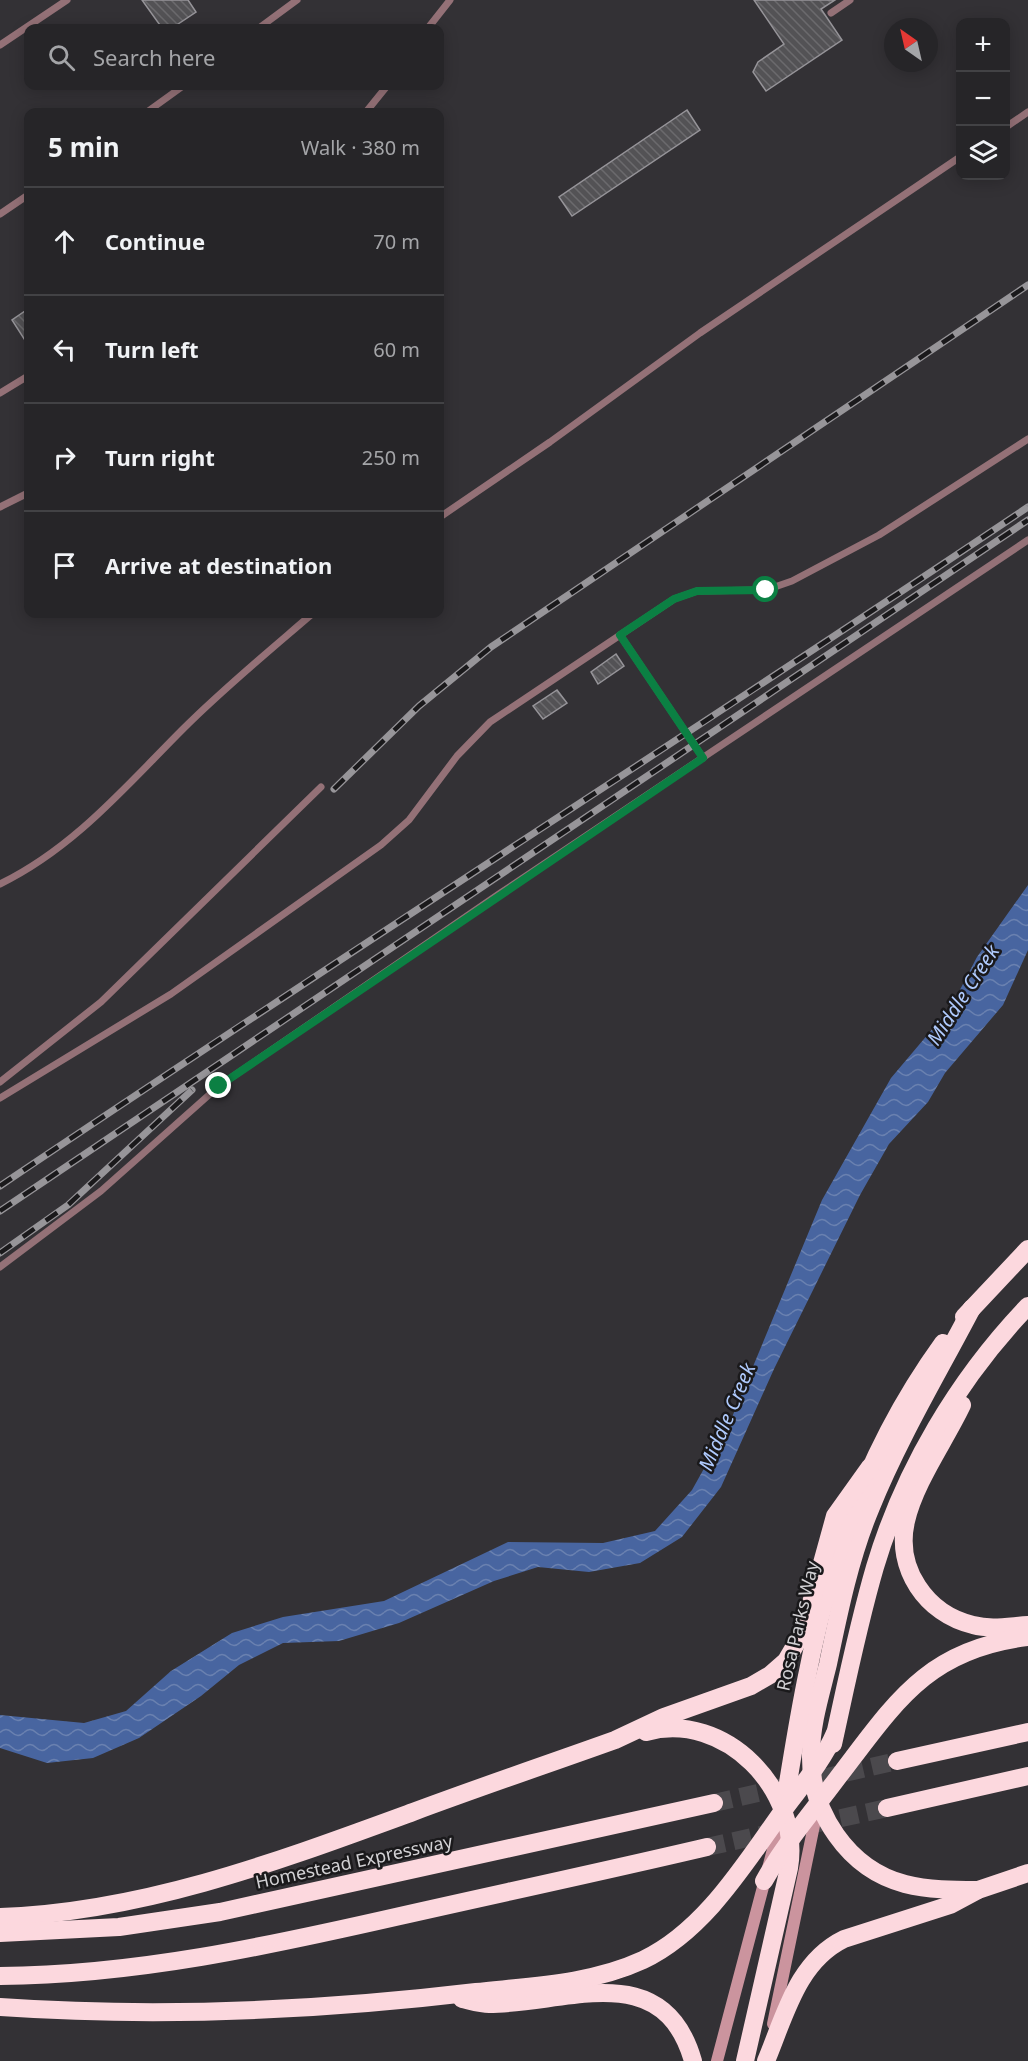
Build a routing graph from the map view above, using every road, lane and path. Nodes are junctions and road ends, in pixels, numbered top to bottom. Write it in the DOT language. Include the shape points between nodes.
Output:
graph roads {
  1 [pos="67,0"];
  2 [pos="297,0"];
  3 [pos="450,0"];
  4 [pos="850,0"];
  5 [pos="831,13"];
  6 [pos="31,24"];
  7 [pos="264,24"];
  8 [pos="431,24"];
  9 [pos="24,29"];
  10 [pos="0,45"];
  11 [pos="177,90"];
  12 [pos="384,90"];
  13 [pos="153,108"];
  14 [pos="369,108"];
  15 [pos="1028,111"];
  16 [pos="1006,126"];
  17 [pos="956,160"];
  18 [pos="24,198"];
  19 [pos="0,214"];
  20 [pos="24,378"];
  21 [pos="0,393"];
  22 [pos="1028,439"];
  23 [pos="24,495"];
  24 [pos="0,507"];
  25 [pos="444,514"];
  26 [pos="1028,540"];
  27 [pos="307,618"];
  28 [pos="620,635"];
  29 [pos="703,758"];
  30 [pos="321,787"];
  31 [pos="0,884"];
  32 [pos="0,1082"];
  33 [pos="0,1098"];
  34 [pos="1028,1250"];
  35 [pos="0,1267"];
  36 [pos="1028,1306"];
  37 [pos="972,1308"];
  38 [pos="985,1356"];
  39 [pos="870,1467"];
  40 [pos="1028,1625"];
  41 [pos="1028,1637"];
  42 [pos="1028,1732"];
  43 [pos="835,1734"];
  44 [pos="615,1740"];
  45 [pos="803,1741"];
  46 [pos="897,1761"];
  47 [pos="813,1774"];
  48 [pos="1028,1776"];
  49 [pos="819,1802"];
  50 [pos="714,1803"];
  51 [pos="887,1808"];
  52 [pos="784,1810"];
  53 [pos="790,1838"];
  54 [pos="707,1847"];
  55 [pos="1028,1873"];
  56 [pos="764,1881"];
  57 [pos="978,1890"];
  58 [pos="0,1917"];
  59 [pos="0,1933"];
  60 [pos="0,1976"];
  61 [pos="446,1996"];
  62 [pos="0,2007"];
  63 [pos="693,2061"];
  64 [pos="717,2061"];
  65 [pos="745,2061"];
  66 [pos="765,2061"];
  1 -- 6 [label="lane"];
  2 -- 7 [label="lane"];
  3 -- 8 [label="lane"];
  4 -- 5 [label="lane"];
  9 -- 10 [label="lane"];
  11 -- 13 [label="lane"];
  12 -- 14 [label="lane"];
  15 -- 16 [label="lane"];
  17 -- 25 [label="lane" via="700,333"];
  18 -- 19 [label="lane"];
  20 -- 21 [label="lane"];
  22 -- 28 [label="lane" via="879,535 792,581 766,590 697,591 674,599"];
  23 -- 24 [label="lane"];
  26 -- 29 [label="lane"];
  27 -- 31 [label="lane" via="185,726 93,821 50,855"];
  28 -- 29 [label="lane"];
  28 -- 33 [label="lane" via="490,722 457,756 409,820 381,845 171,994"];
  29 -- 35 [label="lane" via="219,1086 101,1191"];
  30 -- 32 [label="lane" via="101,1002"];
  34 -- 37 [label="highway, Rosa Parks Way"];
  36 -- 38 [label="highway"];
  37 -- 39 [label="highway, Rosa Parks Way" via="910,1391"];
  37 -- 45 [label="highway" via="902,1440 865,1522"];
  38 -- 40 [label="highway" via="910,1508 905,1529 906,1557 923,1594 947,1615 981,1627"];
  38 -- 43 [label="highway" via="932,1434 892,1519 870,1584"];
  39 -- 44 [label="highway" via="835,1516 803,1632 786,1661 751,1686 664,1717"];
  39 -- 45 [label="highway, Rosa Parks Way" via="834,1562"];
  41 -- 49 [label="highway" via="988,1645 942,1665 901,1696"];
  42 -- 46 [label="highway"];
  43 -- 47 [label="highway"];
  43 -- 49 [label="highway"];
  44 -- 52 [label="highway" via="655,1729 683,1729 722,1742 744,1755 768,1779"];
  44 -- 58 [label="highway" via="261,1867 122,1903"];
  45 -- 47 [label="highway"];
  45 -- 52 [label="highway, Rosa Parks Way"];
  47 -- 49 [label="highway"];
  47 -- 52 [label="highway"];
  48 -- 51 [label="highway"];
  49 -- 53 [label="highway"];
  49 -- 57 [label="highway" via="836,1836 880,1873 905,1884"];
  49 -- 66 [label="main road"];
  50 -- 59 [label="highway, Homestead Expressway" via="220,1912 118,1927"];
  52 -- 53 [label="highway"];
  52 -- 56 [label="main road, Rosa Parks Way"];
  52 -- 61 [label="highway" via="725,1888 680,1936 645,1959 622,1969 569,1981"];
  53 -- 56 [label="highway"];
  53 -- 65 [label="highway" via="788,1876"];
  54 -- 60 [label="highway" via="198,1959 124,1970"];
  55 -- 57 [label="highway"];
  56 -- 64 [label="main road, Rosa Parks Way"];
  57 -- 66 [label="highway" via="950,1905 844,1939 823,1951 801,1977"];
  61 -- 62 [label="highway" via="210,2013 66,2012"];
  61 -- 63 [label="highway" via="488,2004 625,1993 650,2002 667,2014 683,2035"];
}
